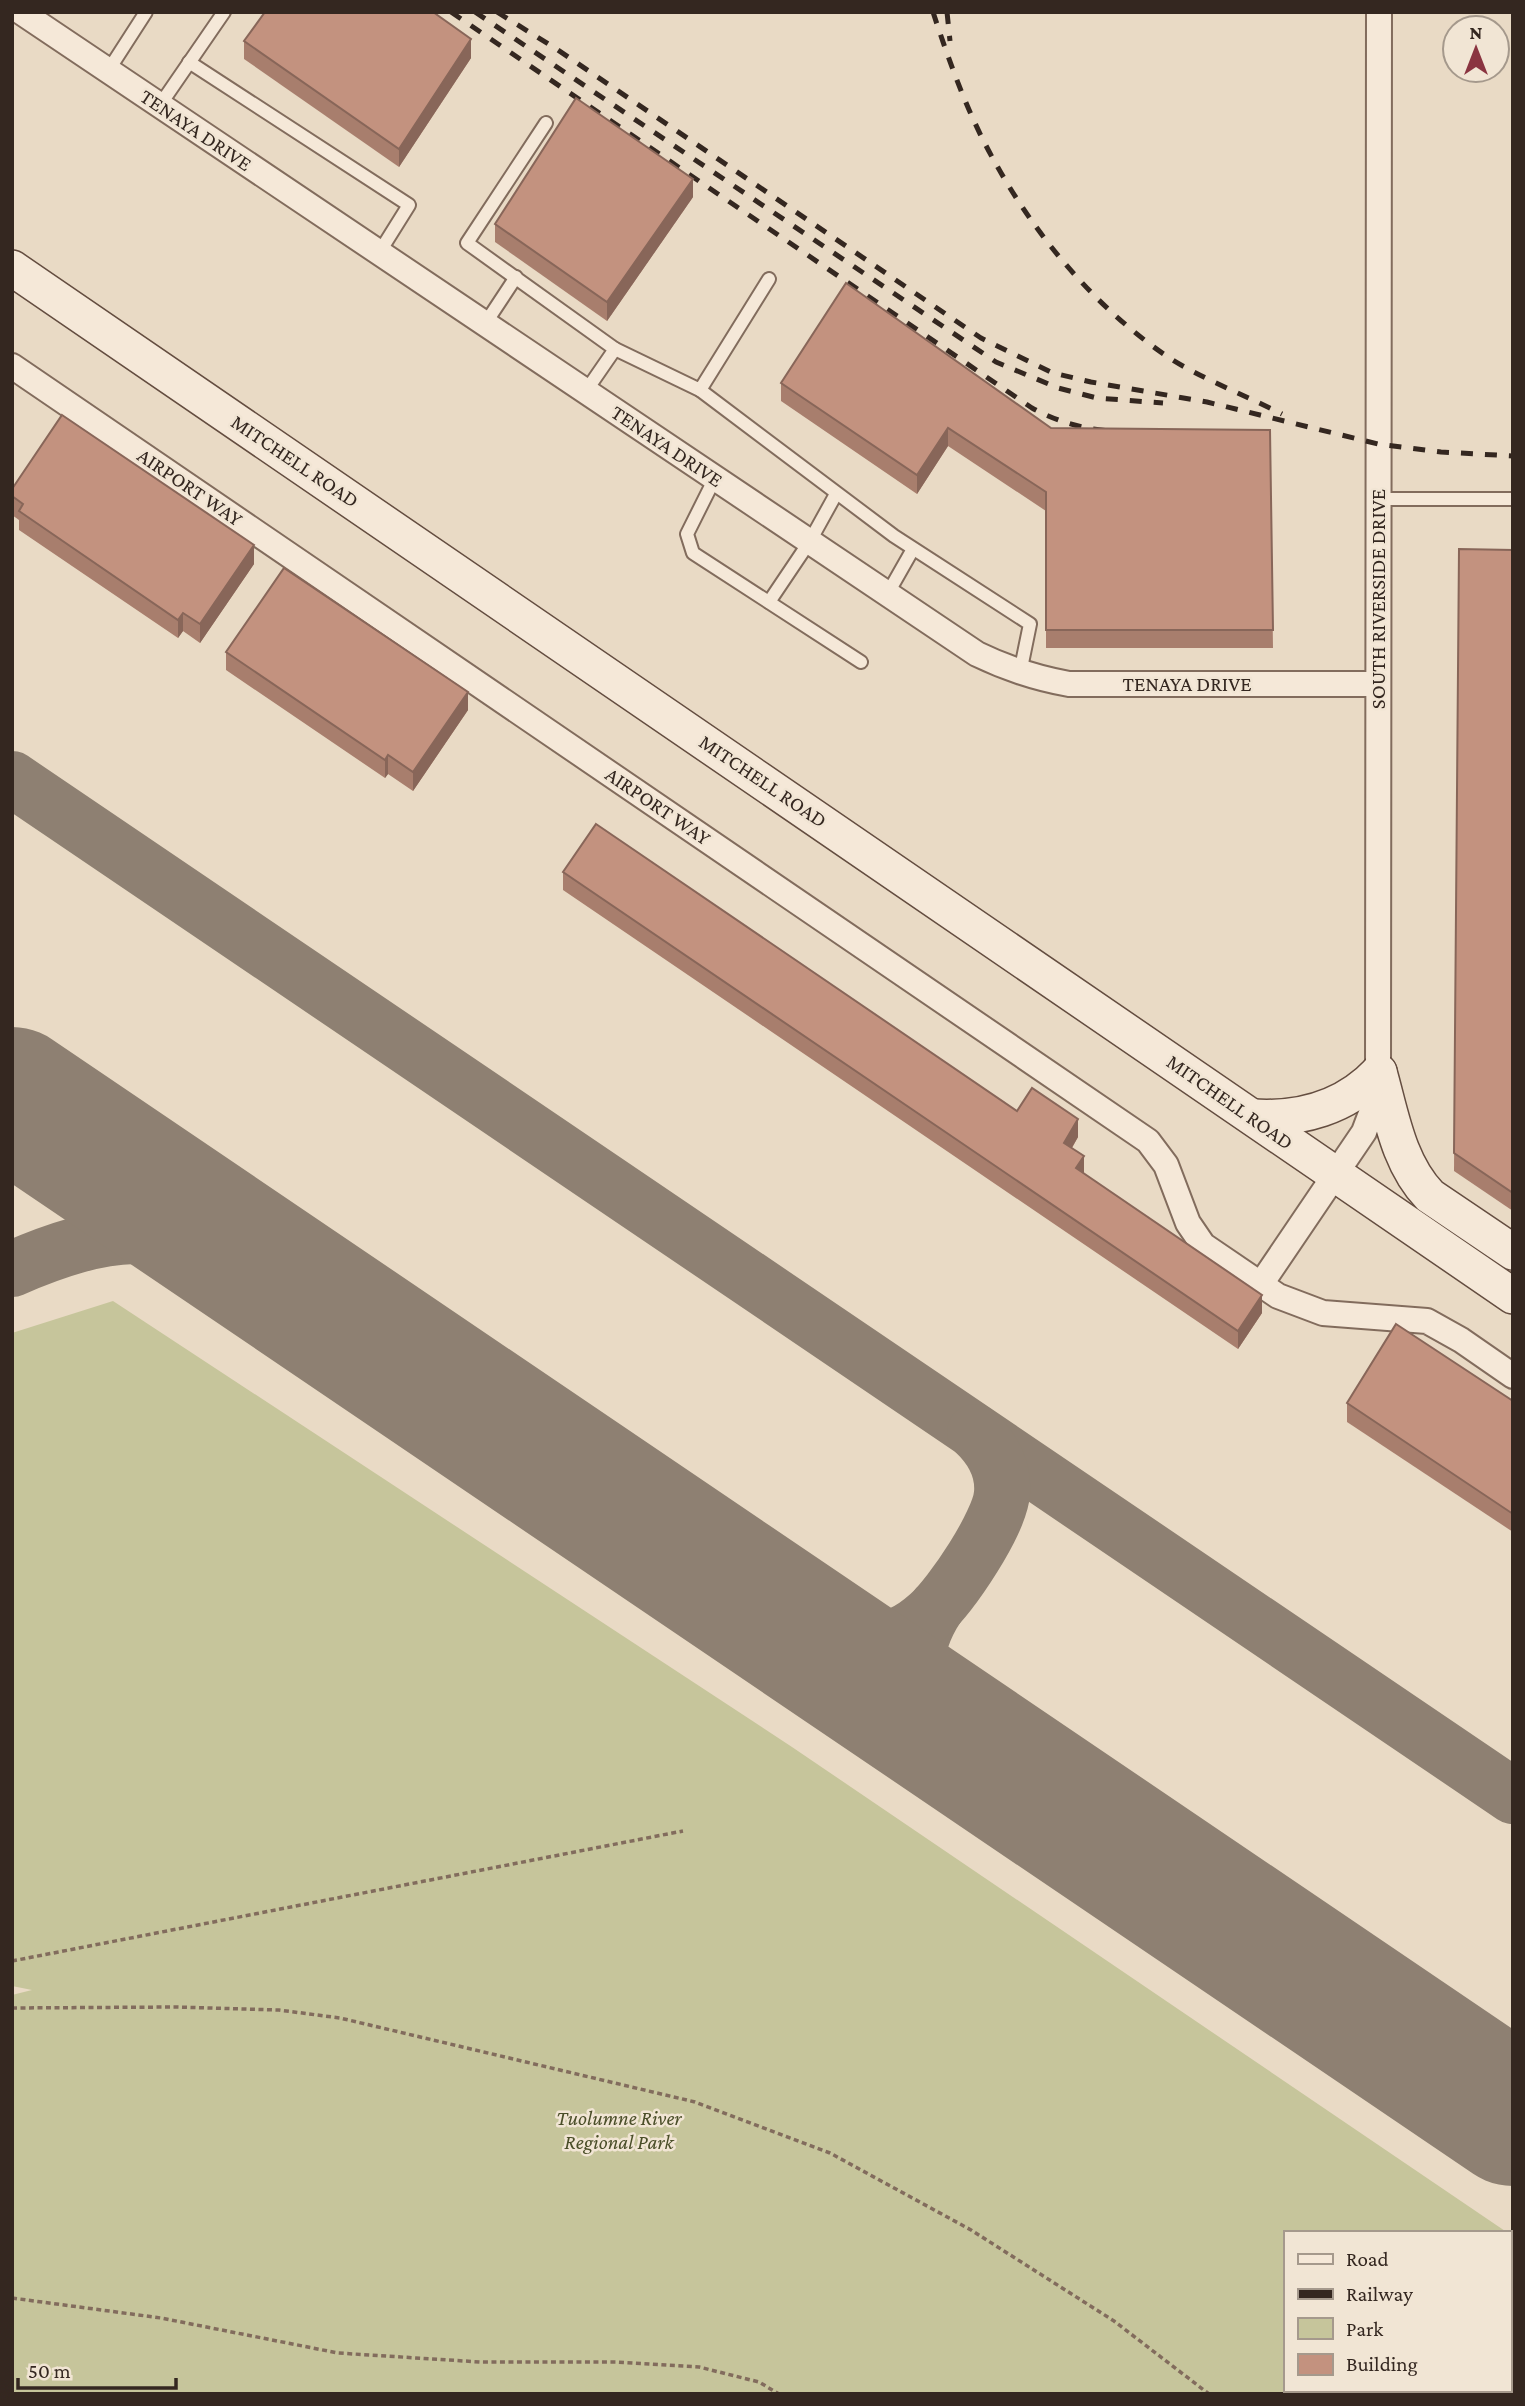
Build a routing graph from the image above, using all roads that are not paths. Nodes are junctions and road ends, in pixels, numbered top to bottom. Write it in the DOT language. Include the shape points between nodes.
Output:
graph roads {
  1 [pos="21,12"];
  2 [pos="146,12"];
  3 [pos="224,12"];
  4 [pos="1379,12"];
  5 [pos="189,62"];
  6 [pos="108,71"];
  7 [pos="160,105"];
  8 [pos="546,123"];
  9 [pos="379,253"];
  10 [pos="12,268"];
  11 [pos="516,277"];
  12 [pos="769,279"];
  13 [pos="485,324"];
  14 [pos="615,349"];
  15 [pos="12,366"];
  16 [pos="700,390"];
  17 [pos="586,391"];
  18 [pos="715,478"];
  19 [pos="836,494"];
  20 [pos="1378,499"];
  21 [pos="1513,499"];
  22 [pos="810,541"];
  23 [pos="913,549"];
  24 [pos="888,593"];
  25 [pos="769,602"];
  26 [pos="861,662"];
  27 [pos="1020,673"];
  28 [pos="1377,684"];
  29 [pos="1379,1072"];
  30 [pos="1253,1117"];
  31 [pos="1336,1175"];
  32 [pos="1513,1252"];
  33 [pos="1261,1284"];
  34 [pos="1513,1296"];
  35 [pos="1513,1376"];
  1 -- 6 [label="street, TENAYA DRIVE"];
  2 -- 6 [label="lane"];
  3 -- 5 [label="lane"];
  4 -- 20 [label="street, SOUTH RIVERSIDE DRIVE"];
  5 -- 7 [label="lane"];
  5 -- 9 [label="lane" via="409,205"];
  6 -- 7 [label="street, TENAYA DRIVE"];
  7 -- 9 [label="street, TENAYA DRIVE"];
  8 -- 11 [label="lane" via="467,243"];
  9 -- 13 [label="street, TENAYA DRIVE"];
  10 -- 30 [label="main road, MITCHELL ROAD"];
  11 -- 13 [label="lane"];
  11 -- 14 [label="lane"];
  12 -- 16 [label="lane"];
  13 -- 17 [label="street, TENAYA DRIVE"];
  14 -- 16 [label="lane"];
  14 -- 17 [label="lane"];
  15 -- 33 [label="street, AIRPORT WAY" via="1147,1141 1166,1165 1188,1223 1203,1245"];
  16 -- 19 [label="lane"];
  17 -- 18 [label="street, TENAYA DRIVE"];
  18 -- 22 [label="street, TENAYA DRIVE"];
  18 -- 25 [label="lane" via="687,534 693,553"];
  19 -- 22 [label="lane"];
  19 -- 23 [label="lane"];
  20 -- 21 [label="lane"];
  20 -- 28 [label="street, SOUTH RIVERSIDE DRIVE"];
  22 -- 24 [label="street, TENAYA DRIVE"];
  22 -- 25 [label="lane"];
  23 -- 24 [label="lane"];
  23 -- 27 [label="lane" via="1030,624"];
  24 -- 27 [label="street, TENAYA DRIVE" via="977,654"];
  25 -- 26 [label="lane"];
  27 -- 28 [label="street, TENAYA DRIVE" via="1069,684"];
  28 -- 29 [label="street, SOUTH RIVERSIDE DRIVE"];
  29 -- 30 [label="main road" via="1332,1106 1294,1116"];
  29 -- 31 [label="street, SOUTH RIVERSIDE DRIVE" via="1368,1125"];
  29 -- 32 [label="main road" via="1401,1149 1420,1186"];
  30 -- 31 [label="main road, MITCHELL ROAD"];
  31 -- 33 [label="street"];
  31 -- 34 [label="main road, MITCHELL ROAD"];
  33 -- 35 [label="street, AIRPORT WAY" via="1278,1296 1323,1313 1427,1321"];
}
